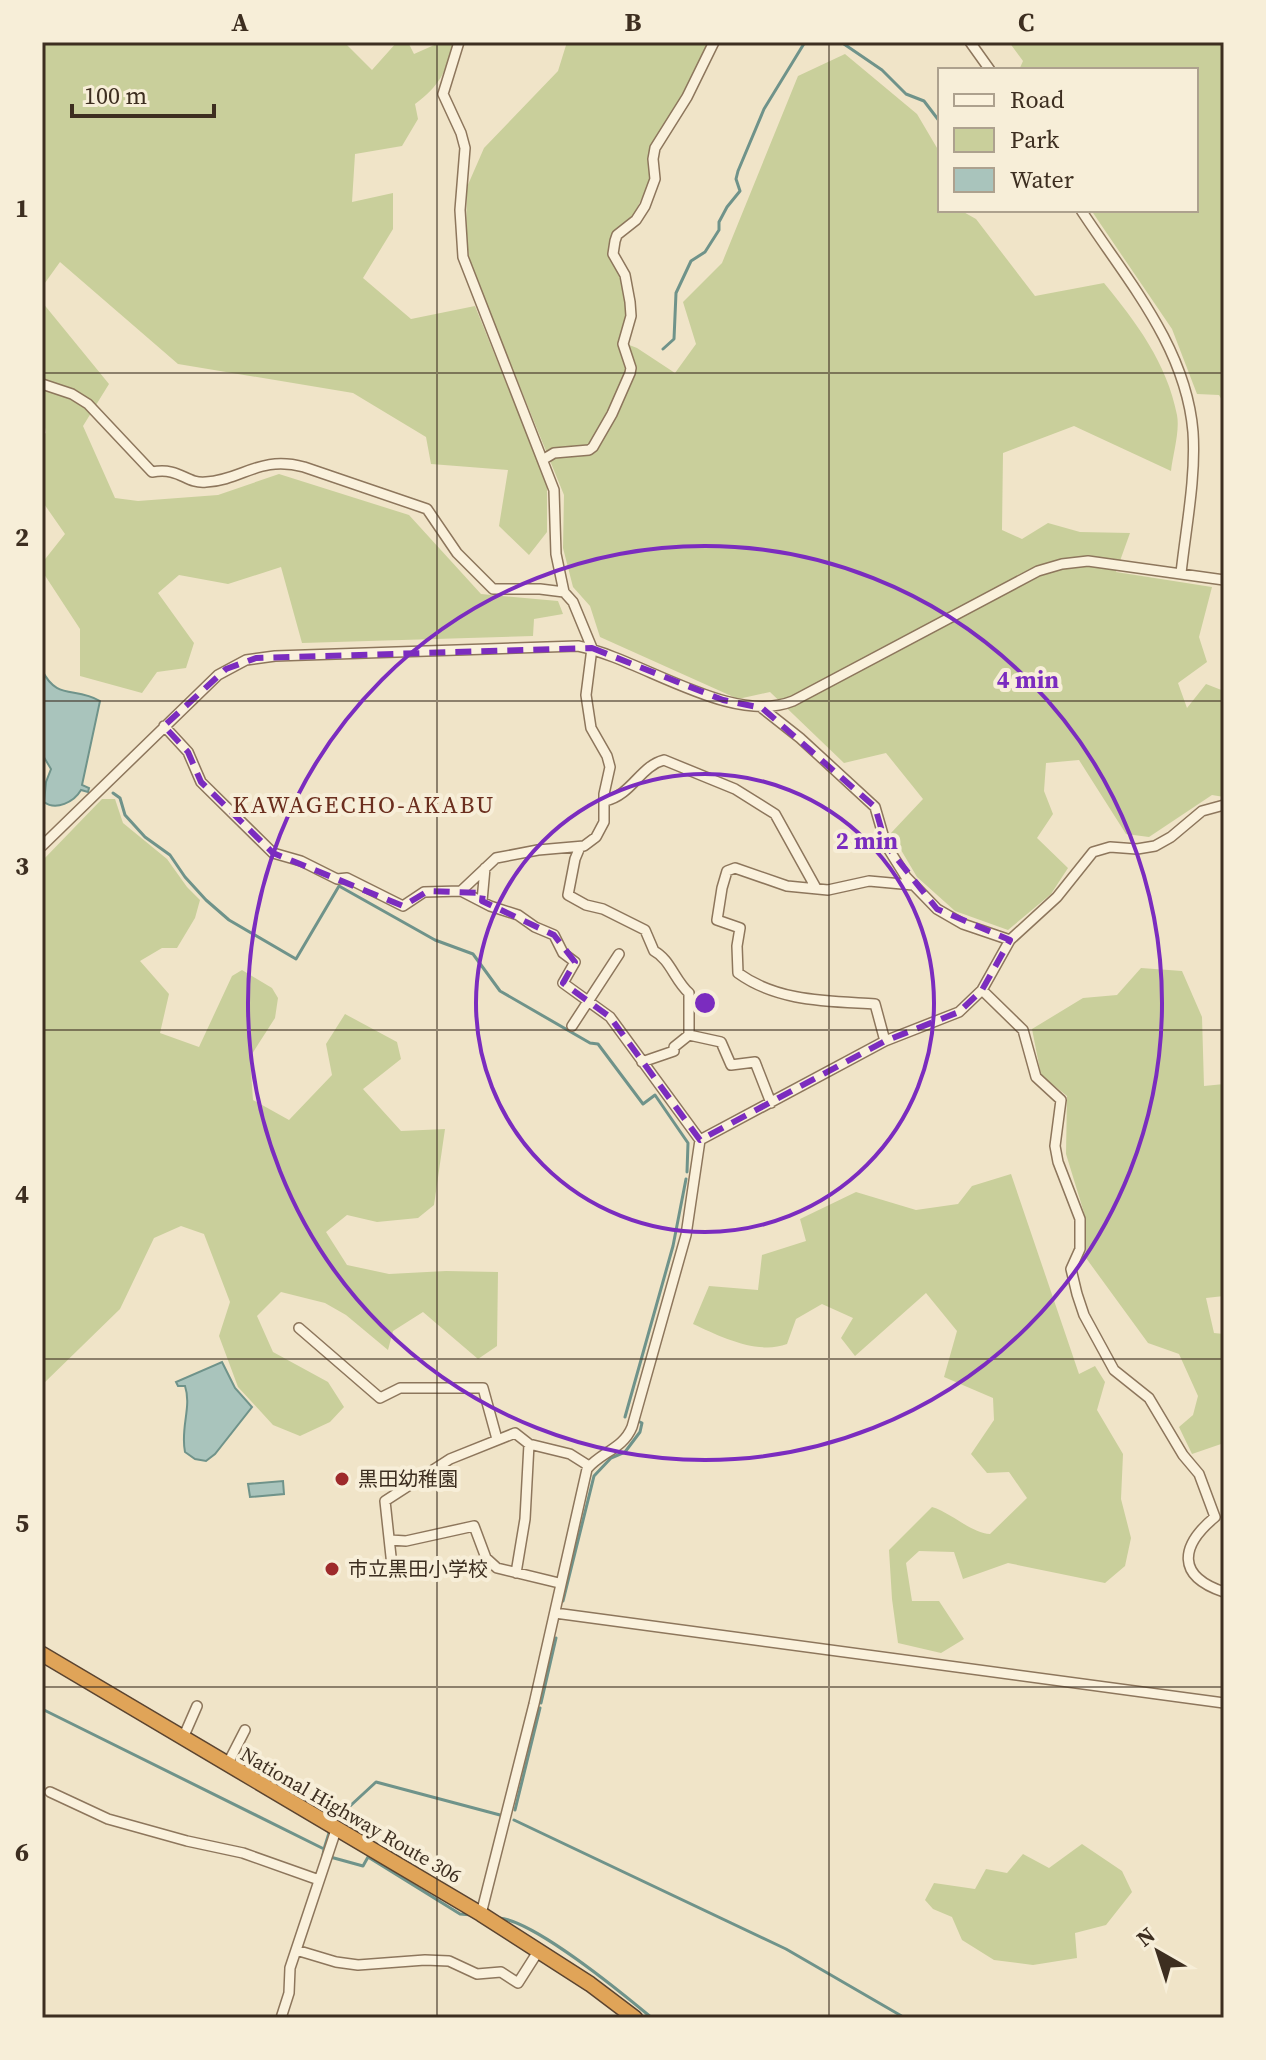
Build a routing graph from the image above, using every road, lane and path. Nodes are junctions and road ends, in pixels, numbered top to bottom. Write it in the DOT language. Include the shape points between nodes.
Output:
graph roads {
  1 [pos="459,42"];
  2 [pos="714,42"];
  3 [pos="970,42"];
  4 [pos="989,68"];
  5 [pos="1082,212"];
  6 [pos="42,384"];
  7 [pos="544,459"];
  8 [pos="1181,573"];
  9 [pos="1224,580"];
  10 [pos="564,592"];
  11 [pos="592,648"];
  12 [pos="762,708"];
  13 [pos="164,726"];
  14 [pos="605,801"];
  15 [pos="1224,805"];
  16 [pos="42,846"];
  17 [pos="580,847"];
  18 [pos="485,868"];
  19 [pos="913,885"];
  20 [pos="816,888"];
  21 [pos="461,891"];
  22 [pos="482,901"];
  23 [pos="1010,940"];
  24 [pos="619,954"];
  25 [pos="982,990"];
  26 [pos="591,1001"];
  27 [pos="572,1026"];
  28 [pos="689,1035"];
  29 [pos="885,1041"];
  30 [pos="642,1062"];
  31 [pos="771,1103"];
  32 [pos="700,1140"];
  33 [pos="299,1328"];
  34 [pos="497,1439"];
  35 [pos="529,1444"];
  36 [pos="589,1466"];
  37 [pos="390,1540"];
  38 [pos="516,1573"];
  39 [pos="393,1575"];
  40 [pos="559,1583"];
  41 [pos="1224,1592"];
  42 [pos="555,1613"];
  43 [pos="42,1654"];
  44 [pos="1224,1703"];
  45 [pos="197,1706"];
  46 [pos="245,1730"];
  47 [pos="183,1738"];
  48 [pos="227,1765"];
  49 [pos="50,1792"];
  50 [pos="336,1830"];
  51 [pos="319,1880"];
  52 [pos="481,1914"];
  53 [pos="296,1950"];
  54 [pos="539,1950"];
  55 [pos="281,2018"];
  56 [pos="635,2018"];
  1 -- 7 [label="street" via="443,94 465,148 463,257"];
  2 -- 7 [label="street" via="655,148 655,179 645,206 615,241 613,254 625,275 630,302 623,344 630,373 593,447"];
  3 -- 4 [label="street"];
  5 -- 8 [label="street" via="1165,336 1186,396 1193,447"];
  6 -- 10 [label="street" via="88,404 152,472 173,470 205,482 265,465 304,467 427,509 457,553 493,589"];
  7 -- 10 [label="street" via="554,490 556,554"];
  8 -- 9 [label="street"];
  8 -- 12 [label="street" via="1088,561 1049,567 793,701"];
  10 -- 11 [label="street"];
  11 -- 12 [label="street" via="723,700"];
  11 -- 13 [label="street" via="256,658 226,669"];
  11 -- 14 [label="street" via="586,695 591,728 610,767"];
  12 -- 19 [label="street" via="875,807 886,845"];
  13 -- 16 [label="street"];
  13 -- 21 [label="street" via="188,752 201,782 273,853 337,879 347,878 403,906 424,892"];
  14 -- 17 [label="street" via="600,831"];
  14 -- 20 [label="street" via="620,797 664,760 735,789 775,814"];
  15 -- 23 [label="street" via="1202,811 1155,846 1093,852 1057,897"];
  17 -- 18 [label="street" via="509,855"];
  17 -- 28 [label="street" via="568,895 645,930 654,951 689,993"];
  18 -- 21 [label="street"];
  18 -- 22 [label="street"];
  19 -- 20 [label="street" via="874,880 838,890"];
  19 -- 23 [label="street" via="952,920"];
  20 -- 29 [label="street" via="787,886 740,868 727,871 717,920 740,928 738,973 773,992 875,1004"];
  21 -- 22 [label="street"];
  22 -- 26 [label="street" via="554,935 575,962 563,983"];
  23 -- 25 [label="street"];
  24 -- 26 [label="street"];
  25 -- 29 [label="street" via="959,1012"];
  25 -- 41 [label="street" via="1023,1030 1036,1077 1061,1100 1055,1146 1080,1219 1080,1249 1071,1269 1077,1294 1114,1370 1149,1398 1199,1474 1215,1517 1194,1538 1189,1563 1195,1578"];
  26 -- 27 [label="street"];
  26 -- 30 [label="street" via="610,1017"];
  28 -- 30 [label="street" via="674,1051"];
  28 -- 31 [label="street" via="721,1042 731,1065 755,1062"];
  29 -- 31 [label="street"];
  30 -- 32 [label="street"];
  31 -- 32 [label="street"];
  32 -- 36 [label="street" via="686,1235 632,1427 622,1444"];
  33 -- 34 [label="street" via="380,1398 400,1388 483,1388"];
  34 -- 35 [label="street" via="515,1433"];
  34 -- 37 [label="street" via="450,1459 385,1501"];
  35 -- 36 [label="street" via="570,1454"];
  35 -- 38 [label="street"];
  36 -- 40 [label="street"];
  37 -- 38 [label="street" via="474,1526 489,1563"];
  37 -- 39 [label="street"];
  38 -- 40 [label="street"];
  40 -- 42 [label="street"];
  42 -- 44 [label="street"];
  42 -- 52 [label="street"];
  43 -- 47 [label="highway, National Highway Route 306"];
  45 -- 47 [label="street"];
  46 -- 48 [label="street"];
  47 -- 48 [label="highway, National Highway Route 306"];
  48 -- 50 [label="highway, National Highway Route 306"];
  49 -- 51 [label="street" via="108,1819 243,1853"];
  50 -- 51 [label="street"];
  50 -- 52 [label="highway, National Highway Route 306"];
  51 -- 53 [label="street"];
  52 -- 54 [label="highway, National Highway Route 306"];
  53 -- 54 [label="street" via="358,1965 449,1961 477,1974 501,1972 518,1983"];
  53 -- 55 [label="street"];
  54 -- 56 [label="highway, National Highway Route 306"];
}
